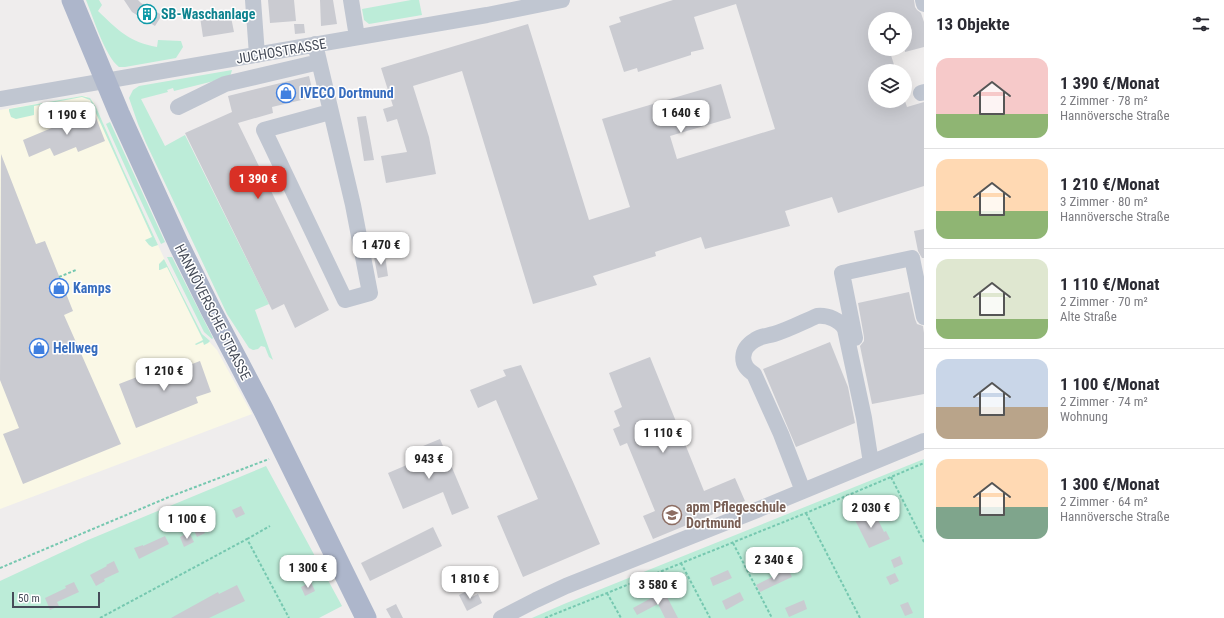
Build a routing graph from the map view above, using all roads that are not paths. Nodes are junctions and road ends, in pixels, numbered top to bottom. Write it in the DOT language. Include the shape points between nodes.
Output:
graph roads {
  1 [pos="72,0"];
  2 [pos="253,0"];
  3 [pos="351,0"];
  4 [pos="562,0"];
  5 [pos="923,0"];
  6 [pos="924,4"];
  7 [pos="357,37"];
  8 [pos="315,44"];
  9 [pos="257,55"];
  10 [pos="319,62"];
  11 [pos="106,81"];
  12 [pos="0,97"];
  13 [pos="178,107"];
  14 [pos="330,112"];
  15 [pos="924,316"];
  16 [pos="924,441"];
  17 [pos="877,460"];
  18 [pos="803,491"];
  19 [pos="366,618"];
  20 [pos="501,618"];
  1 -- 11 [label="main road, HANNÖVERSCHE STRASSE"];
  2 -- 9 [label="street"];
  3 -- 7 [label="street"];
  4 -- 7 [label="street, JUCHOSTRASSE"];
  5 -- 6 [label="street"];
  7 -- 8 [label="street, JUCHOSTRASSE"];
  8 -- 9 [label="street, JUCHOSTRASSE"];
  8 -- 10 [label="street"];
  9 -- 11 [label="street, JUCHOSTRASSE"];
  10 -- 13 [label="street" via="225,84"];
  10 -- 14 [label="street"];
  11 -- 12 [label="street, JUCHOSTRASSE"];
  11 -- 19 [label="main road, HANNÖVERSCHE STRASSE" via="183,253 260,402"];
  14 -- 14 [label="street" via="353,205 370,293 345,300 264,130"];
  15 -- 17 [label="street" via="912,258 842,273"];
  16 -- 17 [label="street"];
  17 -- 18 [label="street"];
  17 -- 18 [label="street" via="842,324 831,317 817,316 774,334 760,337 745,349 745,366 754,374"];
  18 -- 20 [label="street" via="566,586"];
}
